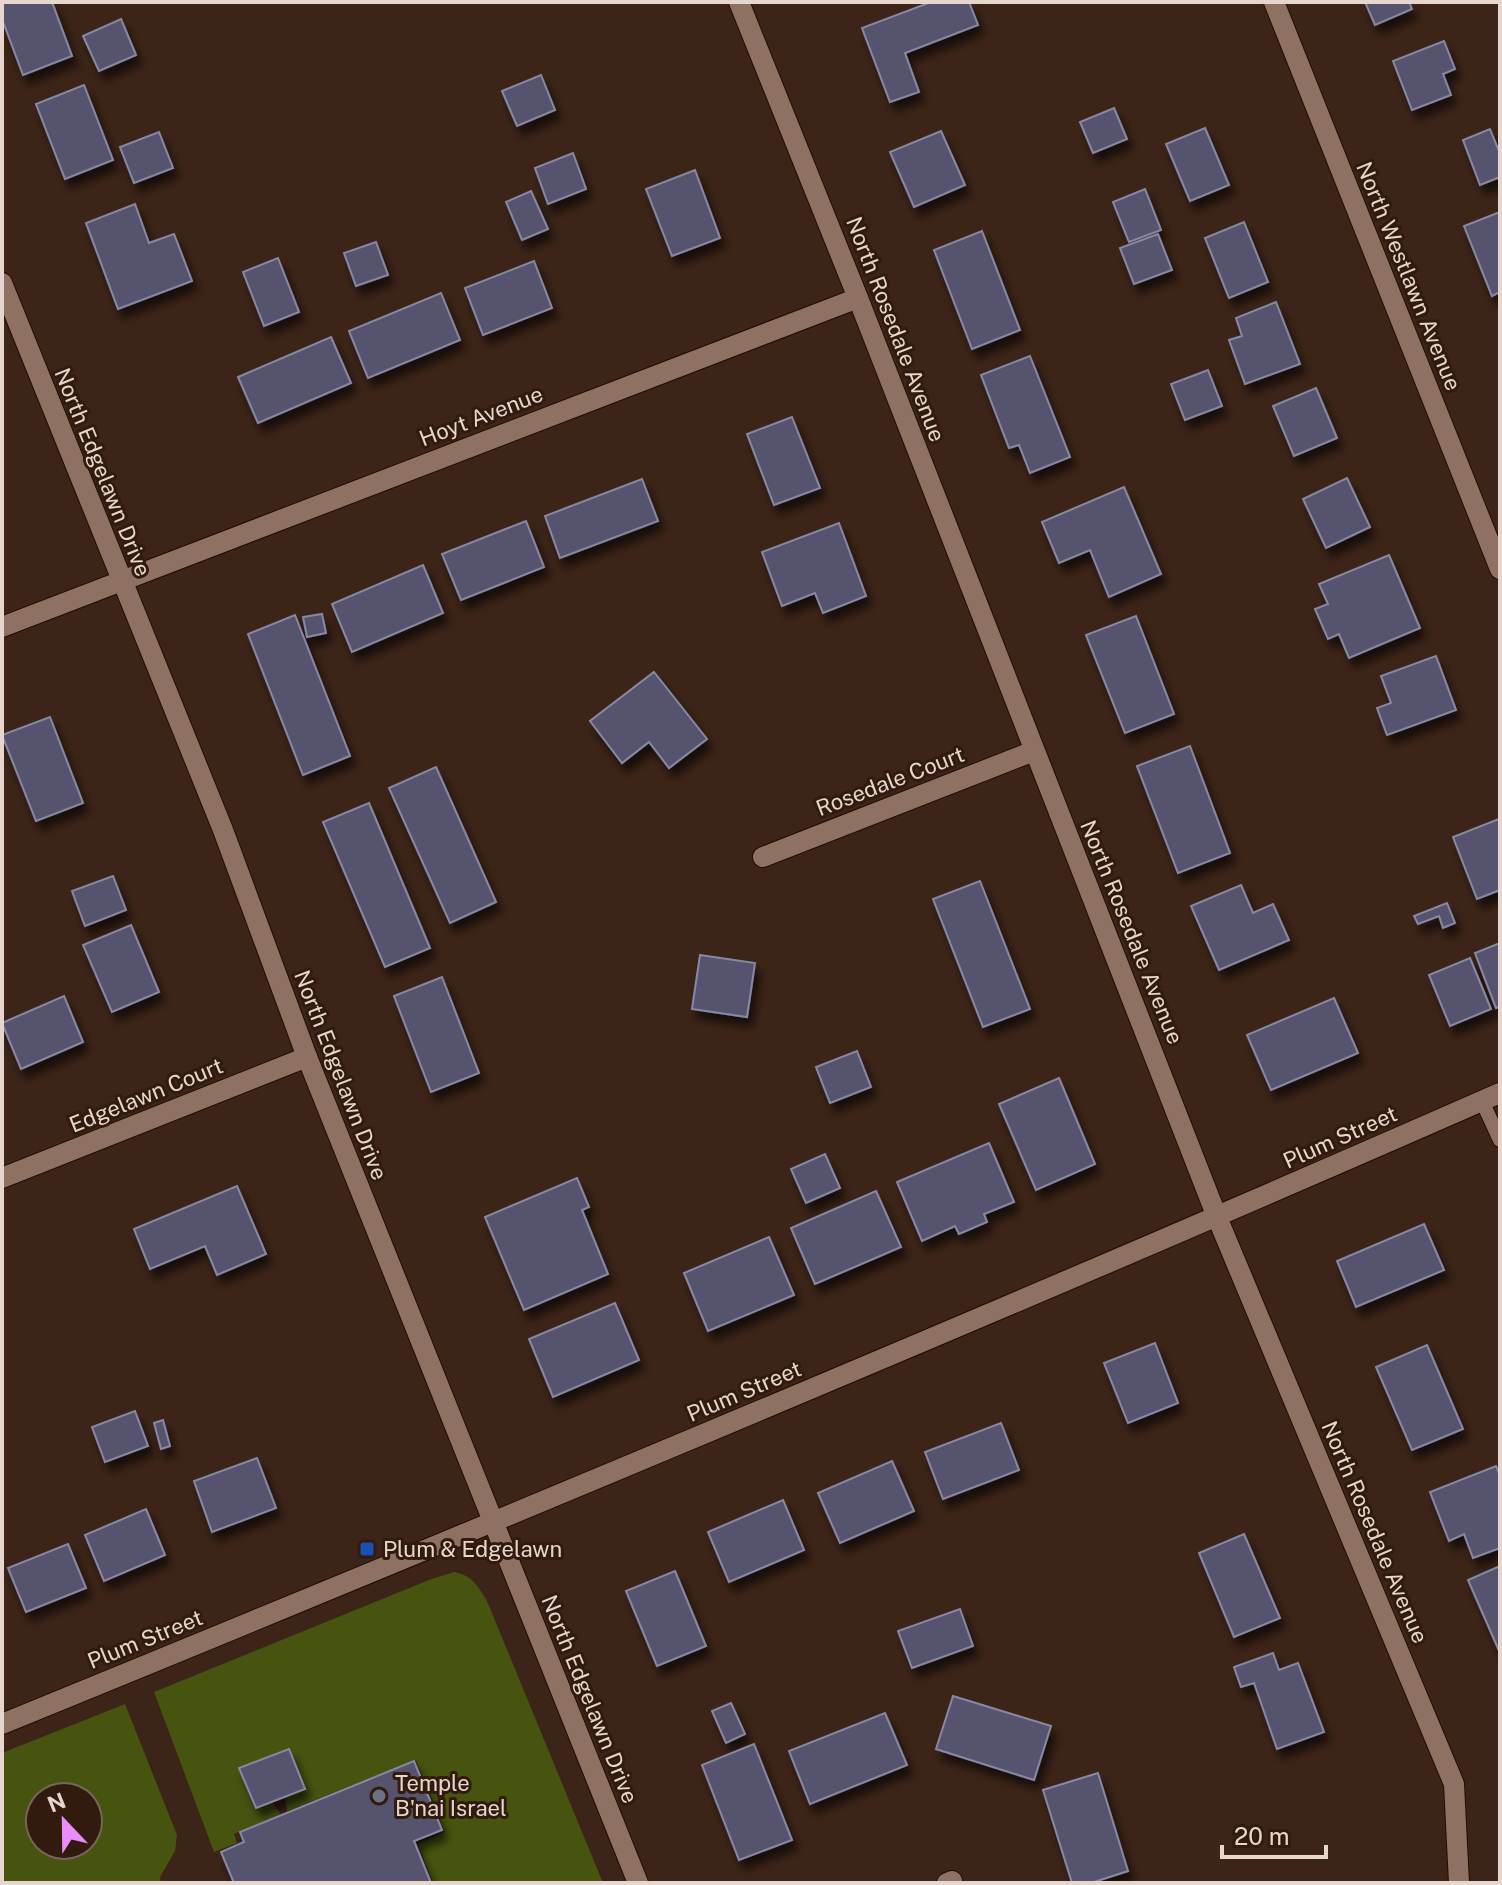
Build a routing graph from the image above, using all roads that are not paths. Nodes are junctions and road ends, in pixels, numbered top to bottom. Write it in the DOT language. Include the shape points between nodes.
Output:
graph roads {
  1 [pos="739,2"];
  2 [pos="1274,2"];
  3 [pos="2,283"];
  4 [pos="858,298"];
  5 [pos="1500,569"];
  6 [pos="120,580"];
  7 [pos="2,627"];
  8 [pos="1034,751"];
  9 [pos="763,857"];
  10 [pos="307,1057"];
  11 [pos="1491,1097"];
  12 [pos="1500,1140"];
  13 [pos="2,1178"];
  14 [pos="1217,1217"];
  15 [pos="493,1523"];
  16 [pos="2,1724"];
  17 [pos="638,1883"];
  18 [pos="1459,1883"];
  1 -- 4 [label="street, North Rosedale Avenue"];
  2 -- 5 [label="street, North Westlawn Avenue"];
  3 -- 6 [label="street, North Edgelawn Drive"];
  4 -- 6 [label="street, Hoyt Avenue"];
  4 -- 8 [label="street, North Rosedale Avenue"];
  6 -- 7 [label="street, Hoyt Avenue"];
  6 -- 10 [label="street, North Edgelawn Drive" via="223,830"];
  8 -- 9 [label="street, Rosedale Court"];
  8 -- 14 [label="street, North Rosedale Avenue"];
  10 -- 13 [label="street, Edgelawn Court"];
  10 -- 15 [label="street, North Edgelawn Drive"];
  11 -- 12 [label="lane"];
  11 -- 14 [label="street, Plum Street"];
  14 -- 15 [label="street, Plum Street"];
  14 -- 18 [label="street, North Rosedale Avenue" via="1454,1784"];
  15 -- 16 [label="street, Plum Street"];
  15 -- 17 [label="street, North Edgelawn Drive"];
}
